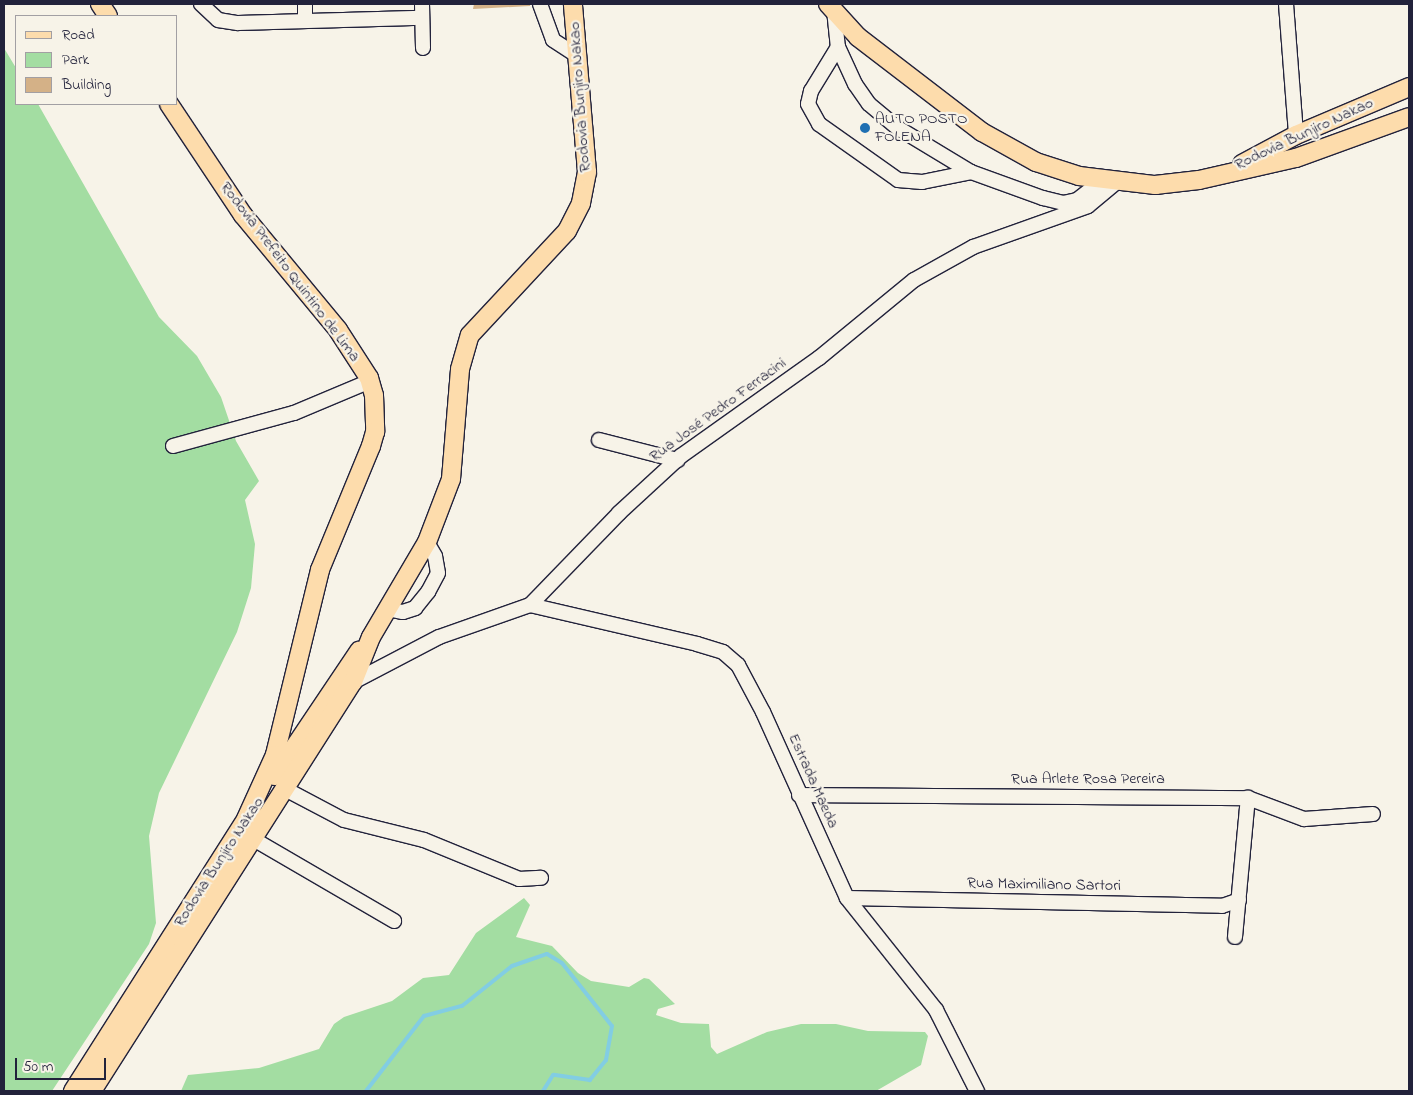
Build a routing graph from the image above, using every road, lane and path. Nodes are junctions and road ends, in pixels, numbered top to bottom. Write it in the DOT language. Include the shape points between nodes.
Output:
graph roads {
  1 [pos="100,4"];
  2 [pos="305,4"];
  3 [pos="540,4"];
  4 [pos="573,4"];
  5 [pos="1286,4"];
  6 [pos="202,5"];
  7 [pos="831,7"];
  8 [pos="422,11"];
  9 [pos="107,15"];
  10 [pos="305,19"];
  11 [pos="838,47"];
  12 [pos="423,48"];
  13 [pos="576,55"];
  14 [pos="1409,87"];
  15 [pos="170,105"];
  16 [pos="1409,117"];
  17 [pos="1296,136"];
  18 [pos="971,172"];
  19 [pos="1199,180"];
  20 [pos="1110,181"];
  21 [pos="370,381"];
  22 [pos="599,440"];
  23 [pos="173,446"];
  24 [pos="676,460"];
  25 [pos="427,542"];
  26 [pos="530,605"];
  27 [pos="387,609"];
  28 [pos="371,637"];
  29 [pos="353,682"];
  30 [pos="291,690"];
  31 [pos="291,752"];
  32 [pos="287,790"];
  33 [pos="799,795"];
  34 [pos="1248,798"];
  35 [pos="1373,814"];
  36 [pos="246,820"];
  37 [pos="255,840"];
  38 [pos="231,874"];
  39 [pos="541,878"];
  40 [pos="847,898"];
  41 [pos="1238,900"];
  42 [pos="394,921"];
  43 [pos="1235,937"];
  44 [pos="73,1091"];
  45 [pos="92,1091"];
  46 [pos="977,1091"];
  1 -- 9 [label="main road"];
  2 -- 10 [label="street"];
  3 -- 13 [label="street" via="553,40"];
  4 -- 13 [label="main road, Rodovia Bunjiro Nakao"];
  5 -- 17 [label="street"];
  6 -- 10 [label="street" via="218,20 238,23"];
  7 -- 11 [label="street"];
  7 -- 20 [label="main road, Rodovia Bunjiro Nakao" via="858,37 982,132 1036,162"];
  8 -- 10 [label="street"];
  8 -- 12 [label="street"];
  11 -- 18 [label="street" via="869,104 898,128"];
  11 -- 18 [label="street" via="810,98 811,113 819,124 898,180 922,182"];
  13 -- 25 [label="main road, Rodovia Bunjiro Nakao" via="587,172 581,203 567,231 470,336 460,369 451,479"];
  14 -- 17 [label="main road, Rodovia Bunjiro Nakao"];
  15 -- 21 [label="main road, Rodovia Prefeito Quintino de Lima" via="243,215 338,330"];
  16 -- 19 [label="main road, Rodovia Bunjiro Nakao" via="1296,158"];
  17 -- 19 [label="main road, Rodovia Bunjiro Nakao" via="1235,168"];
  18 -- 20 [label="street" via="1063,203 1077,200"];
  19 -- 20 [label="main road, Rodovia Bunjiro Nakao" via="1155,185"];
  20 -- 24 [label="street, Rua José Pedro Ferracini" via="1088,206 944,261 914,280 819,358"];
  21 -- 23 [label="street" via="294,412"];
  21 -- 30 [label="main road, Rodovia Prefeito Quintino de Lima" via="374,395 375,432 320,570"];
  22 -- 24 [label="street"];
  24 -- 26 [label="street, Rua José Pedro Ferracini" via="619,513"];
  25 -- 27 [label="main road, Rodovia Bunjiro Nakao"];
  25 -- 27 [label="street" via="436,556 438,573 428,592 415,608 403,612"];
  26 -- 29 [label="street, Rua José Pedro Ferracini" via="439,637"];
  26 -- 33 [label="street, Estrada Maeda" via="723,652 738,665 751,687"];
  27 -- 28 [label="main road, Rodovia Bunjiro Nakao"];
  28 -- 29 [label="main road, Rodovia Bunjiro Nakao"];
  28 -- 31 [label="main road, Rodovia Bunjiro Nakao"];
  29 -- 32 [label="main road, Rodovia Bunjiro Nakao"];
  30 -- 31 [label="main road"];
  30 -- 36 [label="main road, Rodovia Prefeito Quintino de Lima" via="275,755"];
  31 -- 36 [label="main road, Rodovia Bunjiro Nakao"];
  31 -- 38 [label="main road" via="270,806"];
  32 -- 37 [label="main road, Rodovia Bunjiro Nakao"];
  32 -- 39 [label="street" via="344,820 424,840 519,880"];
  33 -- 34 [label="street, Rua Arlete Rosa Pereira"];
  33 -- 40 [label="street, Estrada Maeda"];
  34 -- 35 [label="street, Rua Arlete Rosa Pereira" via="1304,818"];
  34 -- 41 [label="street"];
  36 -- 44 [label="main road, Rodovia Bunjiro Nakao"];
  37 -- 38 [label="main road, Rodovia Bunjiro Nakao"];
  37 -- 42 [label="street"];
  38 -- 45 [label="main road, Rodovia Bunjiro Nakao"];
  40 -- 41 [label="street, Rua Maximiliano Sartori" via="1222,906"];
  40 -- 46 [label="street, Estrada Maeda" via="936,1010"];
  41 -- 43 [label="street"];
}
